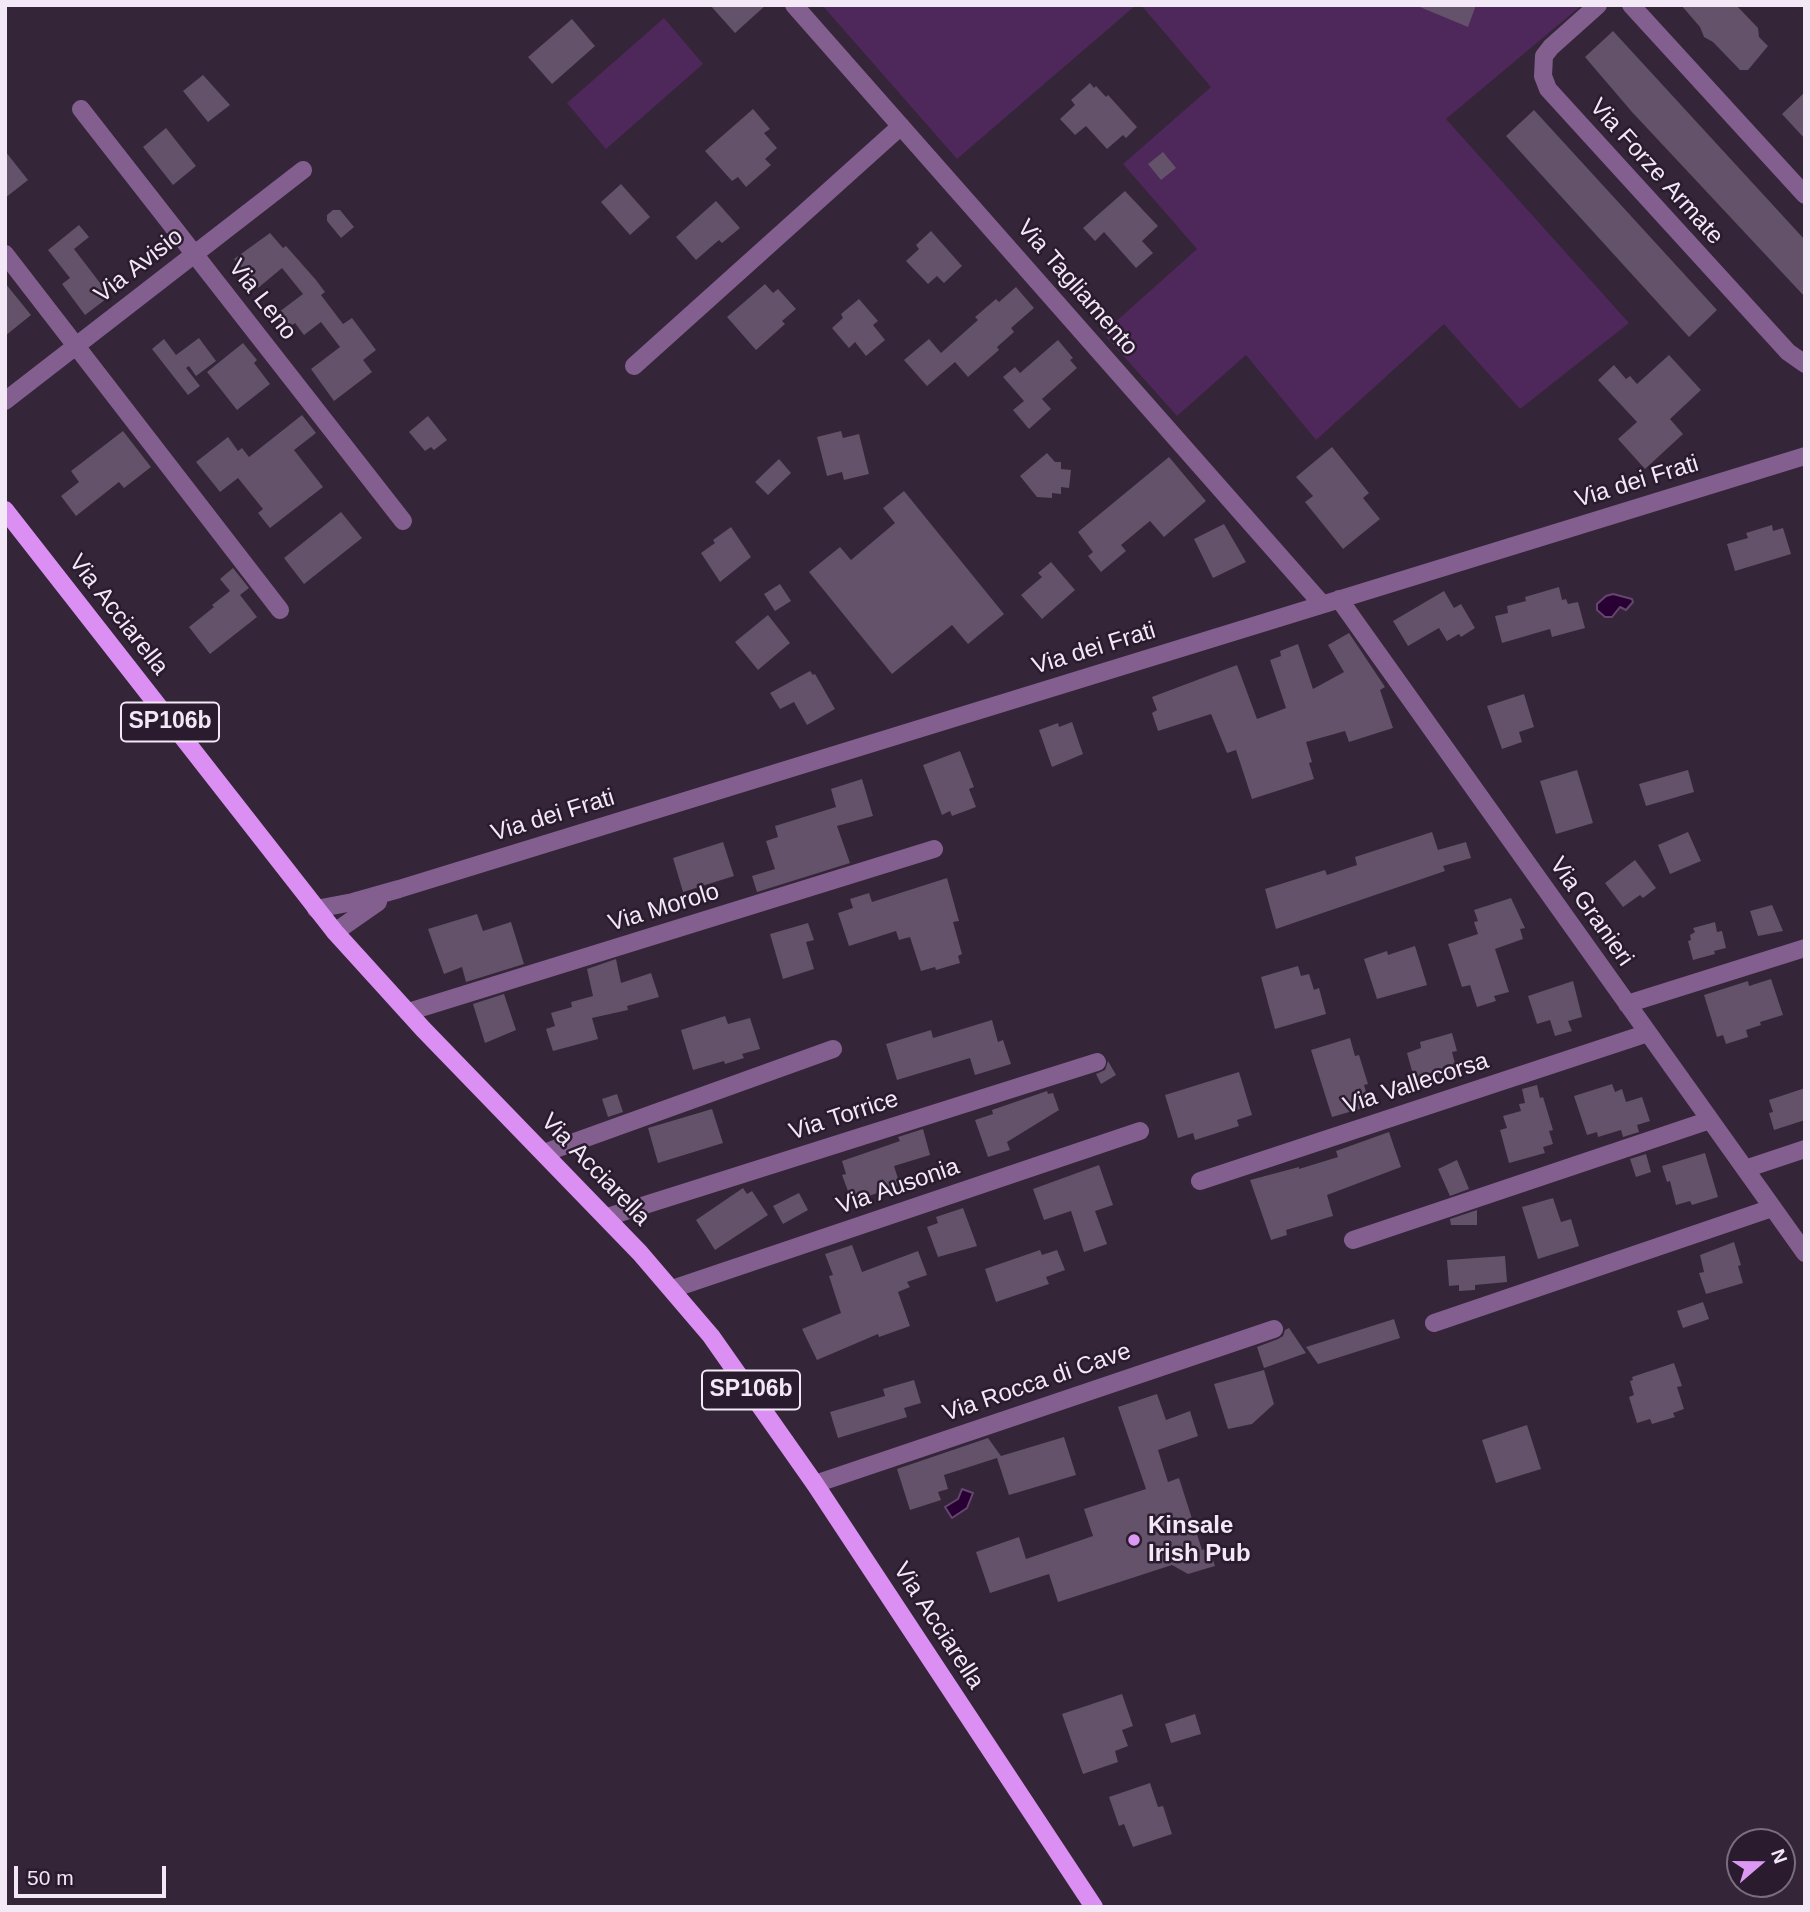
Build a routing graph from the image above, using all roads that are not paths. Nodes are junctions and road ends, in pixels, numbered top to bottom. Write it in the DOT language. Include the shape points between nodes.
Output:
graph roads {
  1 [pos="794,5"];
  2 [pos="1598,5"];
  3 [pos="1631,5"];
  4 [pos="81,109"];
  5 [pos="901,126"];
  6 [pos="303,170"];
  7 [pos="1805,195"];
  8 [pos="5,254"];
  9 [pos="195,254"];
  10 [pos="76,346"];
  11 [pos="1805,364"];
  12 [pos="634,366"];
  13 [pos="5,401"];
  14 [pos="1805,456"];
  15 [pos="5,510"];
  16 [pos="403,521"];
  17 [pos="1330,601"];
  18 [pos="280,610"];
  19 [pos="934,849"];
  20 [pos="399,889"];
  21 [pos="316,909"];
  22 [pos="335,932"];
  23 [pos="1805,948"];
  24 [pos="1627,1004"];
  25 [pos="408,1013"];
  26 [pos="1648,1033"];
  27 [pos="833,1049"];
  28 [pos="1097,1062"];
  29 [pos="1710,1120"];
  30 [pos="1140,1131"];
  31 [pos="1805,1149"];
  32 [pos="544,1153"];
  33 [pos="1745,1170"];
  34 [pos="1200,1181"];
  35 [pos="1772,1208"];
  36 [pos="607,1217"];
  37 [pos="1353,1240"];
  38 [pos="1805,1253"];
  39 [pos="672,1289"];
  40 [pos="1434,1323"];
  41 [pos="1274,1329"];
  42 [pos="816,1484"];
  43 [pos="1094,1907"];
  1 -- 5 [label="street, Via Tagliamento"];
  2 -- 11 [label="street, Via Forze Armate" via="1544,56 1548,89 1788,352"];
  3 -- 7 [label="street"];
  4 -- 9 [label="street, Via Leno"];
  5 -- 12 [label="street"];
  5 -- 17 [label="street, Via Tagliamento"];
  6 -- 9 [label="street, Via Avisio"];
  8 -- 10 [label="street"];
  9 -- 10 [label="street, Via Avisio"];
  9 -- 16 [label="street, Via Leno"];
  10 -- 13 [label="street, Via Avisio"];
  10 -- 18 [label="street"];
  14 -- 17 [label="street, Via dei Frati"];
  15 -- 21 [label="main road, Via Acciarella / SP106b"];
  17 -- 20 [label="street, Via dei Frati"];
  17 -- 24 [label="street, Via Granieri"];
  19 -- 25 [label="street, Via Morolo"];
  20 -- 21 [label="street, Via dei Frati"];
  20 -- 22 [label="street, Via dei Frati"];
  21 -- 22 [label="main road, Via Acciarella / SP106b"];
  22 -- 25 [label="main road, Via Acciarella / SP106b"];
  23 -- 24 [label="street"];
  24 -- 26 [label="street, Via Granieri"];
  25 -- 32 [label="main road, Via Acciarella / SP106b"];
  26 -- 29 [label="street, Via Granieri"];
  26 -- 34 [label="street, Via Vallecorsa"];
  27 -- 32 [label="street"];
  28 -- 36 [label="street, Via Torrice"];
  29 -- 33 [label="street, Via Granieri"];
  29 -- 37 [label="street"];
  30 -- 39 [label="street, Via Ausonia"];
  31 -- 33 [label="street"];
  32 -- 36 [label="main road, Via Acciarella / SP106b"];
  33 -- 35 [label="street, Via Granieri"];
  35 -- 38 [label="street, Via Granieri"];
  35 -- 40 [label="street"];
  36 -- 39 [label="main road, Via Acciarella / SP106b"];
  39 -- 42 [label="main road, Via Acciarella / SP106b" via="727,1356"];
  41 -- 42 [label="street, Via Rocca di Cave"];
  42 -- 43 [label="main road, Via Acciarella / SP106b"];
}
